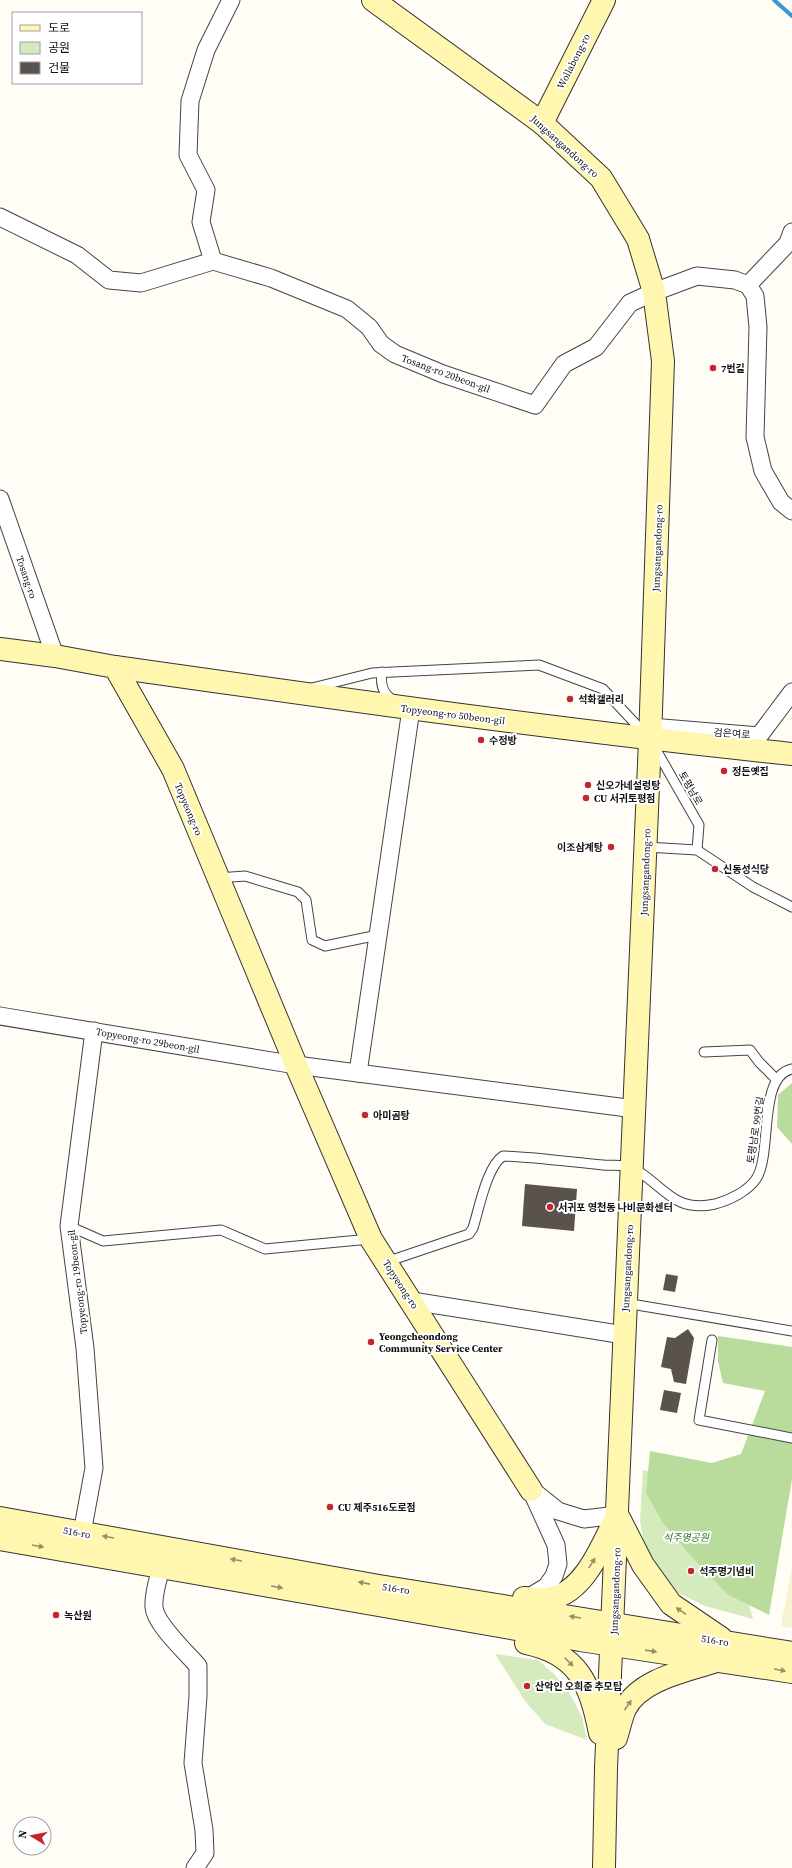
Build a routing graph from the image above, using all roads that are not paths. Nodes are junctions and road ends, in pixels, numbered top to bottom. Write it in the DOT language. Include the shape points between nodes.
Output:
graph roads {
  1 [pos="231,0"];
  2 [pos="374,0"];
  3 [pos="604,0"];
  4 [pos="542,123"];
  5 [pos="0,217"];
  6 [pos="792,232"];
  7 [pos="213,261"];
  8 [pos="748,285"];
  9 [pos="654,292"];
  10 [pos="0,499"];
  11 [pos="792,511"];
  12 [pos="0,649"];
  13 [pos="55,656"];
  14 [pos="115,667"];
  15 [pos="382,672"];
  16 [pos="792,692"];
  17 [pos="294,693"];
  18 [pos="411,709"];
  19 [pos="650,734"];
  20 [pos="792,754"];
  21 [pos="646,847"];
  22 [pos="697,850"];
  23 [pos="218,878"];
  24 [pos="792,907"];
  25 [pos="378,935"];
  26 [pos="0,1016"];
  27 [pos="94,1031"];
  28 [pos="704,1052"];
  29 [pos="296,1065"];
  30 [pos="792,1069"];
  31 [pos="358,1073"];
  32 [pos="777,1080"];
  33 [pos="635,1109"];
  34 [pos="632,1168"];
  35 [pos="70,1226"];
  36 [pos="371,1239"];
  37 [pos="386,1262"];
  38 [pos="412,1301"];
  39 [pos="626,1303"];
  40 [pos="792,1331"];
  41 [pos="624,1335"];
  42 [pos="712,1340"];
  43 [pos="792,1438"];
  44 [pos="531,1490"];
  45 [pos="617,1515"];
  46 [pos="0,1518"];
  47 [pos="82,1533"];
  48 [pos="0,1539"];
  49 [pos="161,1568"];
  50 [pos="415,1591"];
  51 [pos="526,1599"];
  52 [pos="399,1609"];
  53 [pos="613,1635"];
  54 [pos="721,1651"];
  55 [pos="792,1653"];
  56 [pos="792,1672"];
  57 [pos="606,1768"];
  58 [pos="195,1868"];
  59 [pos="604,1868"];
  1 -- 7 [label="street" via="206,50 190,101 188,155 206,190 201,222"];
  2 -- 4 [label="main road, Jungsangandong-ro"];
  3 -- 4 [label="main road, Wollabong-ro"];
  4 -- 9 [label="main road, Jungsangandong-ro" via="601,178 638,239"];
  5 -- 7 [label="street" via="77,255 109,280 141,283"];
  6 -- 8 [label="street" via="788,243"];
  7 -- 9 [label="street, Tosang-ro 20beon-gil" via="271,278 347,309 369,327 381,344 396,354 443,374 535,405 564,364 596,346 630,302"];
  8 -- 9 [label="street" via="735,280 697,276"];
  8 -- 11 [label="street" via="755,296 758,326 755,437 763,471 781,502"];
  9 -- 19 [label="main road, Jungsangandong-ro" via="663,361"];
  10 -- 13 [label="street, Tosang-ro"];
  12 -- 13 [label="main road"];
  13 -- 14 [label="main road"];
  14 -- 17 [label="main road, Topyeong-ro 50beon-gil"];
  14 -- 23 [label="main road, Topyeong-ro" via="173,769"];
  15 -- 17 [label="lane, 토평남로"];
  15 -- 18 [label="lane" via="380,682 387,697"];
  15 -- 19 [label="lane, 토평남로" via="539,665 603,689"];
  16 -- 19 [label="street, 검은여로" via="759,736"];
  17 -- 18 [label="main road, Topyeong-ro 50beon-gil"];
  18 -- 19 [label="main road, Topyeong-ro 50beon-gil"];
  18 -- 25 [label="street"];
  19 -- 20 [label="main road, Topyeong-ro 50beon-gil"];
  19 -- 21 [label="main road, Jungsangandong-ro"];
  19 -- 22 [label="lane, 토평남로" via="699,825"];
  21 -- 22 [label="lane"];
  21 -- 33 [label="main road, Jungsangandong-ro"];
  22 -- 24 [label="lane" via="753,887"];
  23 -- 25 [label="lane" via="245,876 298,892 306,900 312,940 325,946"];
  23 -- 29 [label="main road, Topyeong-ro"];
  25 -- 31 [label="street"];
  26 -- 27 [label="street, Topyeong-ro 29beon-gil"];
  27 -- 29 [label="street, Topyeong-ro 29beon-gil"];
  27 -- 35 [label="street, Topyeong-ro 19beon-gil"];
  28 -- 32 [label="lane" via="750,1050"];
  29 -- 31 [label="street"];
  29 -- 36 [label="main road, Topyeong-ro"];
  30 -- 32 [label="lane" via="785,1070"];
  31 -- 33 [label="street"];
  32 -- 34 [label="lane, 토평남로 99번길" via="768,1110 763,1164 756,1179 738,1195 717,1203 695,1207 677,1201"];
  33 -- 34 [label="main road, Jungsangandong-ro"];
  34 -- 37 [label="lane" via="503,1156 491,1170 469,1234"];
  34 -- 39 [label="main road, Jungsangandong-ro"];
  35 -- 36 [label="lane" via="103,1241 221,1230 265,1249"];
  35 -- 47 [label="street, Topyeong-ro 19beon-gil" via="85,1348 94,1468"];
  36 -- 37 [label="main road, Topyeong-ro"];
  37 -- 38 [label="main road, Topyeong-ro"];
  38 -- 41 [label="street"];
  38 -- 44 [label="main road, Topyeong-ro"];
  39 -- 40 [label="lane"];
  39 -- 41 [label="main road, Jungsangandong-ro"];
  41 -- 45 [label="main road, Jungsangandong-ro"];
  42 -- 43 [label="lane" via="699,1420"];
  44 -- 45 [label="street" via="558,1511 584,1519"];
  44 -- 51 [label="street" via="556,1544 558,1564 554,1576 546,1587"];
  51 -- 45 [label="main road, one-way" via="551,1598 571,1588 582,1578 595,1559"];
  45 -- 53 [label="main road, Jungsangandong-ro"];
  54 -- 45 [label="main road, one-way" via="671,1604 643,1565"];
  46 -- 47 [label="main road, 516-ro"];
  50 -- 47 [label="main road, 516-ro, one-way"];
  48 -- 49 [label="main road, 516-ro, one-way"];
  49 -- 52 [label="main road, 516-ro, one-way"];
  49 -- 58 [label="street" via="154,1608 164,1630 198,1666 193,1763 204,1830 205,1853"];
  50 -- 51 [label="main road" via="453,1586"];
  53 -- 50 [label="main road, 516-ro, one-way"];
  52 -- 53 [label="main road, 516-ro" via="480,1621"];
  52 -- 57 [label="main road, one-way" via="535,1644 566,1658 581,1676 594,1703"];
  53 -- 54 [label="main road, 516-ro"];
  53 -- 57 [label="main road, Jungsangandong-ro"];
  54 -- 55 [label="main road, 516-ro"];
  54 -- 56 [label="main road, 516-ro, one-way"];
  57 -- 54 [label="main road, one-way" via="626,1708 638,1692"];
  57 -- 59 [label="main road, Jungsangandong-ro"];
}
